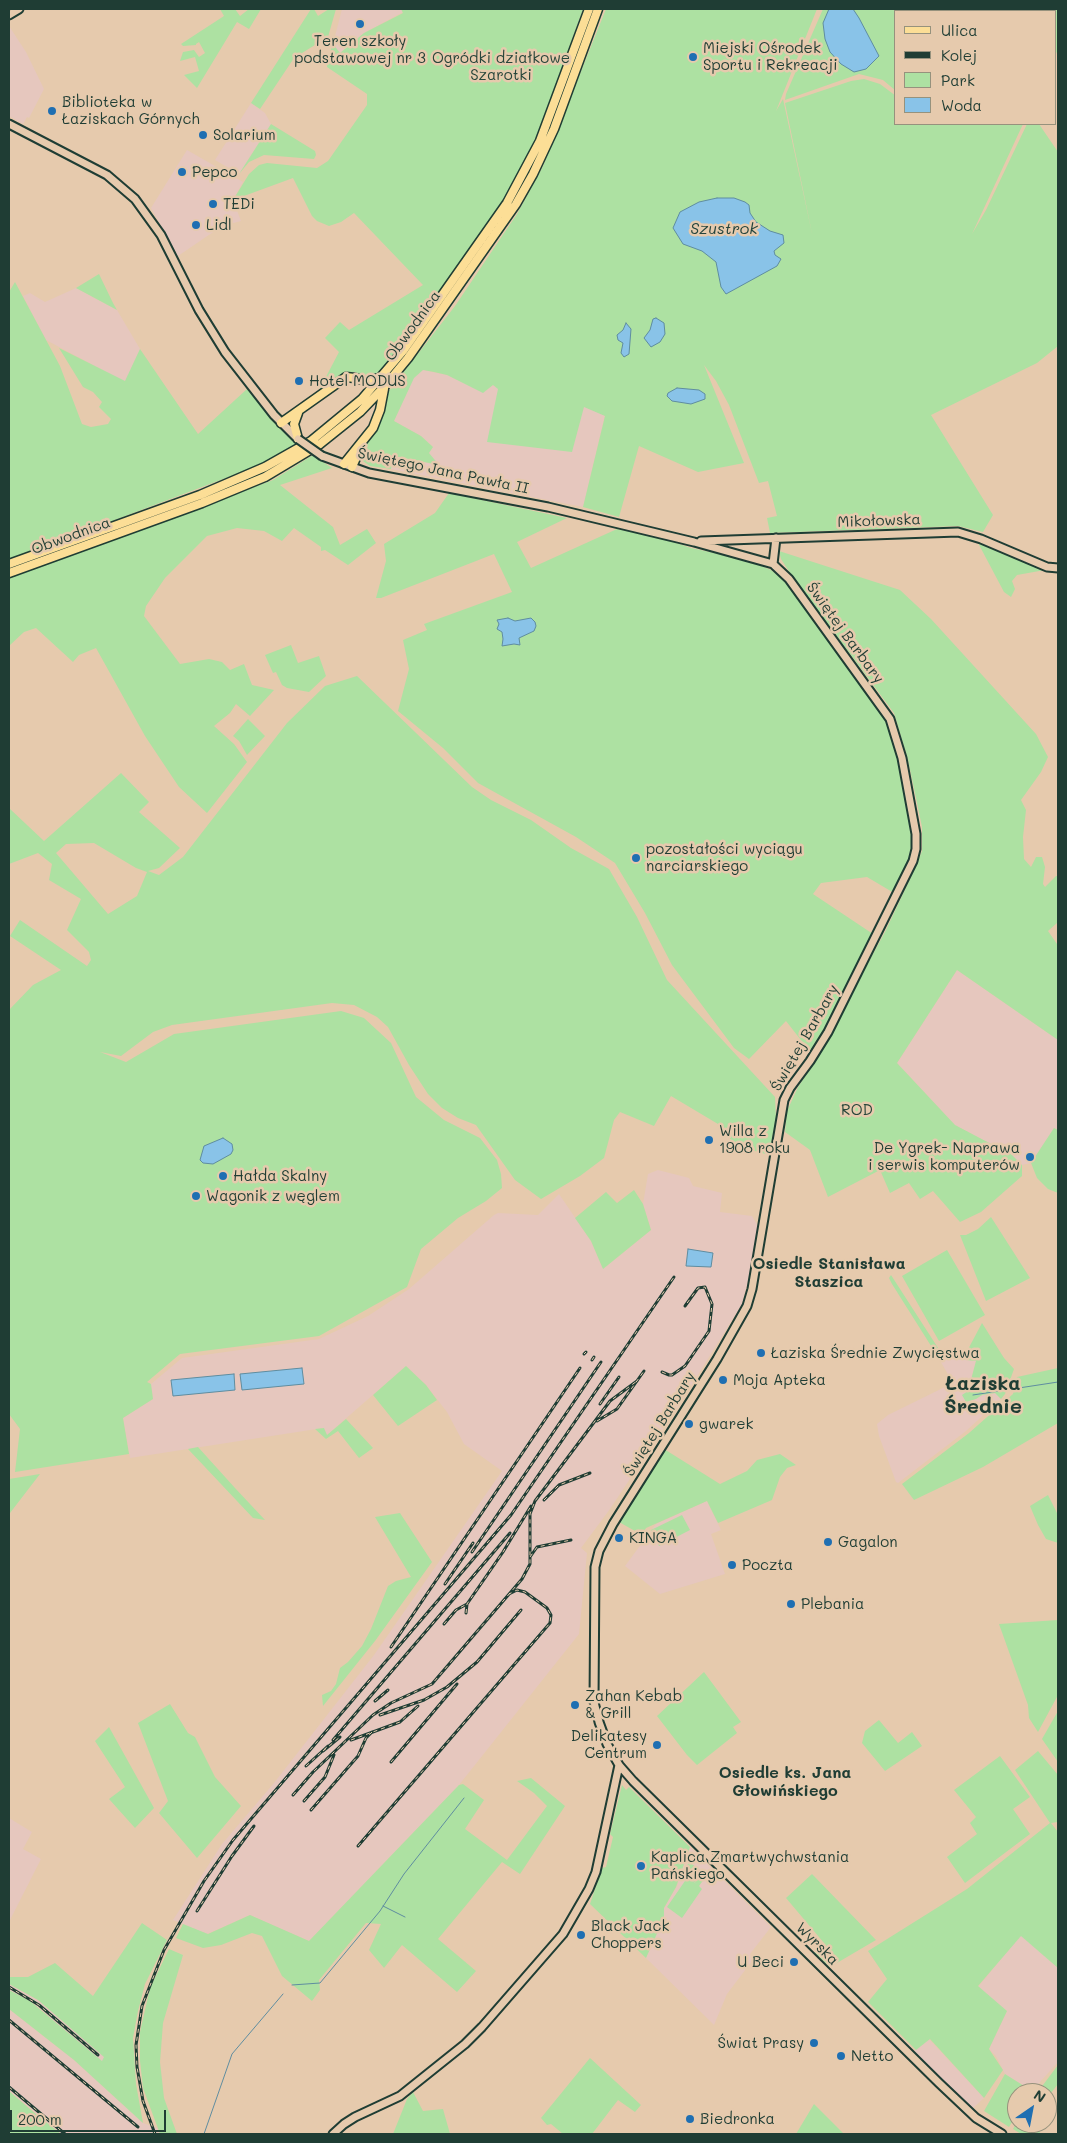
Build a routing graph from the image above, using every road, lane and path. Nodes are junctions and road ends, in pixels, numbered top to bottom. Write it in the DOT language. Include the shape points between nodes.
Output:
graph roads {
  1 [pos="19,9"];
  2 [pos="589,9"];
  3 [pos="598,9"];
  4 [pos="9,15"];
  5 [pos="9,124"];
  6 [pos="382,377"];
  7 [pos="360,379"];
  8 [pos="384,387"];
  9 [pos="362,399"];
  10 [pos="360,412"];
  11 [pos="298,413"];
  12 [pos="376,421"];
  13 [pos="282,423"];
  14 [pos="298,439"];
  15 [pos="362,444"];
  16 [pos="344,464"];
  17 [pos="352,467"];
  18 [pos="776,538"];
  19 [pos="694,542"];
  20 [pos="9,564"];
  21 [pos="773,564"];
  22 [pos="1058,568"];
  23 [pos="9,573"];
  24 [pos="619,1766"];
  25 [pos="629,1777"];
  26 [pos="610,1809"];
  27 [pos="333,2134"];
  28 [pos="1002,2134"];
  1 -- 4 [label="street"];
  2 -- 6 [label="main road, Obwodnica" via="540,141 523,176 453,281"];
  3 -- 8 [label="main road, Obwodnica" via="562,109 533,174 490,242"];
  5 -- 13 [label="street, Świętego Jana Pawła II" via="107,175 135,200 161,235 212,333"];
  6 -- 7 [label="main road" via="373,381"];
  6 -- 9 [label="main road, Obwodnica"];
  7 -- 9 [label="main road" via="364,390"];
  7 -- 11 [label="main road" via="346,377"];
  8 -- 10 [label="main road, Obwodnica"];
  8 -- 12 [label="main road"];
  9 -- 20 [label="main road, Obwodnica" via="316,438 265,467 200,495"];
  10 -- 12 [label="main road" via="372,412"];
  10 -- 23 [label="main road, Obwodnica" via="320,444 265,477"];
  11 -- 13 [label="main road"];
  11 -- 14 [label="main road" via="294,424"];
  12 -- 15 [label="main road"];
  13 -- 14 [label="street, Świętego Jana Pawła II"];
  14 -- 16 [label="street, Świętego Jana Pawła II, bridge" via="322,456"];
  15 -- 16 [label="main road"];
  15 -- 17 [label="main road"];
  16 -- 17 [label="street, Świętego Jana Pawła II"];
  17 -- 19 [label="street, Świętego Jana Pawła II" via="548,507"];
  18 -- 19 [label="street, Mikołowska"];
  18 -- 21 [label="street"];
  18 -- 22 [label="street, Mikołowska" via="958,532 1047,567"];
  19 -- 21 [label="street, Świętej Barbary"];
  21 -- 24 [label="street, Świętej Barbary" via="789,579 890,719 902,758 916,849 828,1032 784,1100 747,1306 599,1551 595,1567 594,1702 604,1737"];
  24 -- 25 [label="street, Wyrska"];
  24 -- 26 [label="street"];
  25 -- 26 [label="street" via="618,1784"];
  25 -- 28 [label="street, Wyrska" via="939,2083 976,2118"];
  26 -- 27 [label="street" via="589,1889 553,1946 465,2044 400,2096 355,2117"];
}
